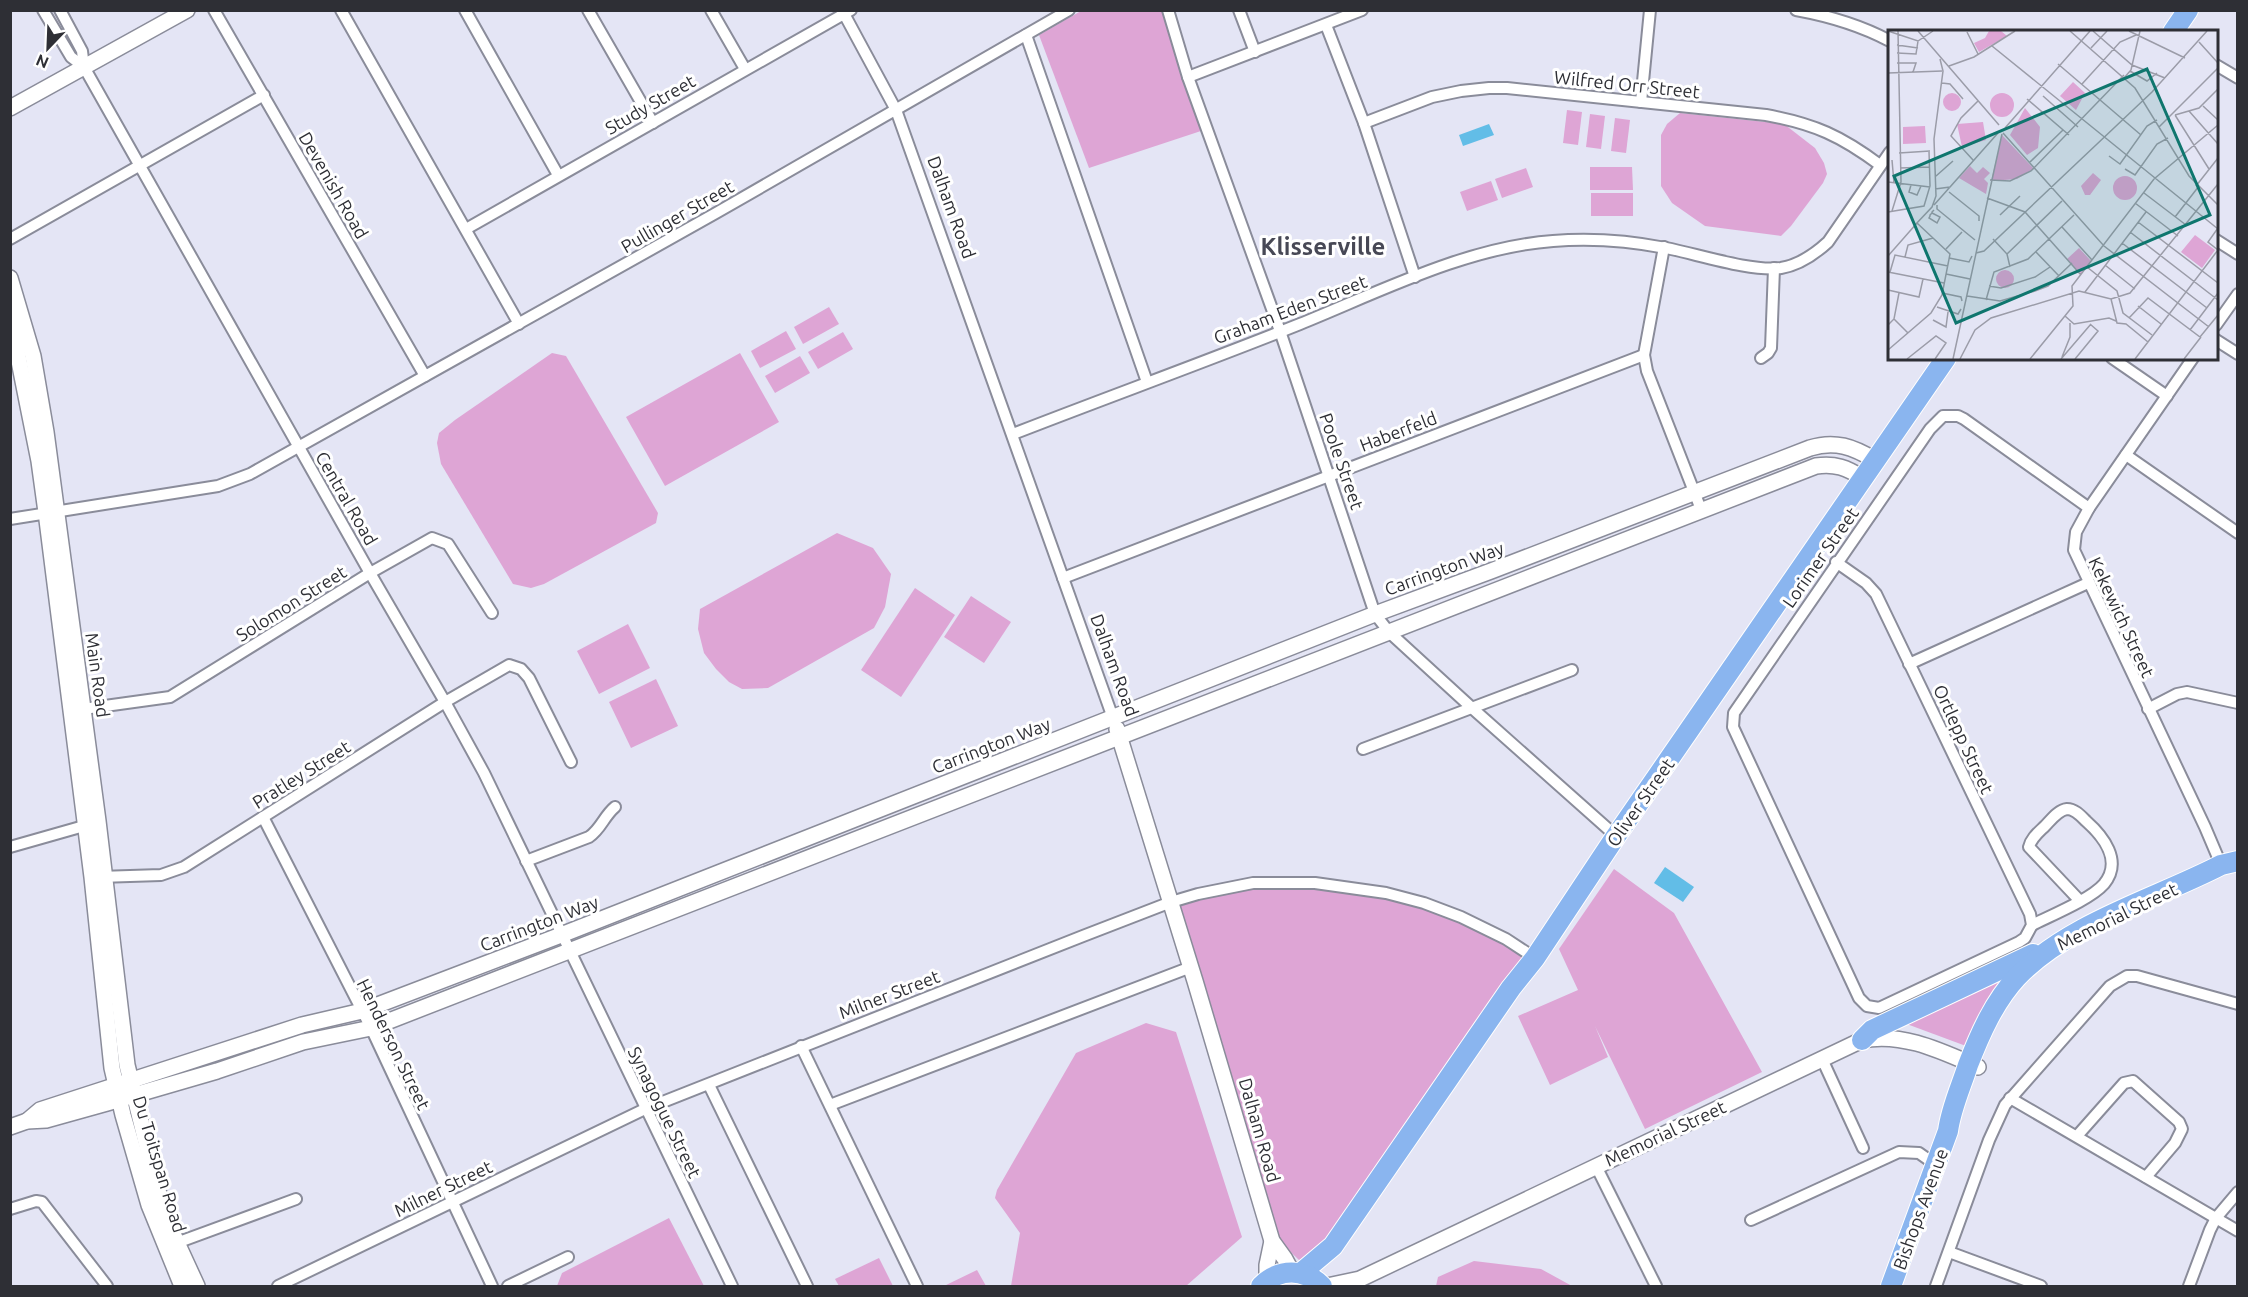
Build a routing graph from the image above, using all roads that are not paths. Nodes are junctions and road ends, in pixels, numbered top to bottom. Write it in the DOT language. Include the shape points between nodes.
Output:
graph roads {
  1 [pos="44,10"];
  2 [pos="60,10"];
  3 [pos="187,10"];
  4 [pos="214,10"];
  5 [pos="341,10"];
  6 [pos="465,10"];
  7 [pos="588,10"];
  8 [pos="711,10"];
  9 [pos="1069,10"];
  10 [pos="1168,10"];
  11 [pos="1239,10"];
  12 [pos="1362,10"];
  13 [pos="1650,10"];
  14 [pos="1796,10"];
  15 [pos="2188,10"];
  16 [pos="846,12"];
  17 [pos="1326,25"];
  18 [pos="2174,30"];
  19 [pos="1026,35"];
  20 [pos="1888,40"];
  21 [pos="1255,52"];
  22 [pos="2218,66"];
  23 [pos="84,67"];
  24 [pos="745,69"];
  25 [pos="1188,77"];
  26 [pos="2238,78"];
  27 [pos="264,95"];
  28 [pos="1641,102"];
  29 [pos="10,108"];
  30 [pos="896,110"];
  31 [pos="652,123"];
  32 [pos="1364,123"];
  33 [pos="1888,155"];
  34 [pos="139,165"];
  35 [pos="1880,165"];
  36 [pos="558,175"];
  37 [pos="466,229"];
  38 [pos="10,239"];
  39 [pos="2218,241"];
  40 [pos="1664,247"];
  41 [pos="2238,254"];
  42 [pos="1774,268"];
  43 [pos="1415,277"];
  44 [pos="10,278"];
  45 [pos="2238,294"];
  46 [pos="10,316"];
  47 [pos="519,324"];
  48 [pos="2218,324"];
  49 [pos="1280,332"];
  50 [pos="2218,341"];
  51 [pos="2238,354"];
  52 [pos="1644,355"];
  53 [pos="1761,358"];
  54 [pos="1945,360"];
  55 [pos="2115,360"];
  56 [pos="2192,360"];
  57 [pos="425,376"];
  58 [pos="1148,382"];
  59 [pos="2167,396"];
  60 [pos="1013,434"];
  61 [pos="299,448"];
  62 [pos="2126,455"];
  63 [pos="1875,460"];
  64 [pos="1330,475"];
  65 [pos="1863,478"];
  66 [pos="1696,492"];
  67 [pos="2089,508"];
  68 [pos="51,512"];
  69 [pos="1702,512"];
  70 [pos="10,519"];
  71 [pos="2238,533"];
  72 [pos="1836,562"];
  73 [pos="370,573"];
  74 [pos="1063,578"];
  75 [pos="2088,583"];
  76 [pos="492,613"];
  77 [pos="1375,614"];
  78 [pos="1389,632"];
  79 [pos="1910,664"];
  80 [pos="1572,670"];
  81 [pos="445,702"];
  82 [pos="2238,703"];
  83 [pos="1472,708"];
  84 [pos="2148,709"];
  85 [pos="76,710"];
  86 [pos="1113,718"];
  87 [pos="1120,736"];
  88 [pos="1363,748"];
  89 [pos="571,762"];
  90 [pos="615,807"];
  91 [pos="263,818"];
  92 [pos="92,823"];
  93 [pos="1616,836"];
  94 [pos="10,847"];
  95 [pos="526,861"];
  96 [pos="2230,865"];
  97 [pos="98,877"];
  98 [pos="2079,901"];
  99 [pos="1171,902"];
  100 [pos="2032,925"];
  101 [pos="561,935"];
  102 [pos="2058,942"];
  103 [pos="569,952"];
  104 [pos="1535,958"];
  105 [pos="1191,967"];
  106 [pos="2238,1004"];
  107 [pos="362,1011"];
  108 [pos="371,1028"];
  109 [pos="1862,1040"];
  110 [pos="801,1046"];
  111 [pos="1822,1059"];
  112 [pos="1976,1059"];
  113 [pos="709,1085"];
  114 [pos="125,1089"];
  115 [pos="2010,1098"];
  116 [pos="830,1105"];
  117 [pos="645,1109"];
  118 [pos="10,1127"];
  119 [pos="2076,1136"];
  120 [pos="1863,1148"];
  121 [pos="1936,1165"];
  122 [pos="1596,1166"];
  123 [pos="2146,1177"];
  124 [pos="2238,1192"];
  125 [pos="296,1199"];
  126 [pos="451,1202"];
  127 [pos="10,1209"];
  128 [pos="2216,1218"];
  129 [pos="1751,1220"];
  130 [pos="2238,1231"];
  131 [pos="1272,1241"];
  132 [pos="171,1245"];
  133 [pos="1333,1246"];
  134 [pos="1949,1252"];
  135 [pos="568,1257"];
  136 [pos="1296,1273"];
  137 [pos="1357,1283"];
  138 [pos="1264,1284"];
  139 [pos="1323,1286"];
  140 [pos="107,1287"];
  141 [pos="182,1287"];
  142 [pos="197,1287"];
  143 [pos="278,1287"];
  144 [pos="492,1287"];
  145 [pos="508,1287"];
  146 [pos="732,1287"];
  147 [pos="807,1287"];
  148 [pos="917,1287"];
  149 [pos="1656,1287"];
  150 [pos="1891,1287"];
  151 [pos="1936,1287"];
  152 [pos="2041,1287"];
  153 [pos="2189,1287"];
  1 -- 23 [label="street, Central Road" via="71,57"];
  2 -- 23 [label="street, Central Road" via="82,51"];
  3 -- 23 [label="street"];
  4 -- 27 [label="street, Devenish Road"];
  5 -- 37 [label="street"];
  6 -- 36 [label="street"];
  7 -- 31 [label="street"];
  8 -- 24 [label="street"];
  9 -- 19 [label="street, Pullinger Street"];
  10 -- 25 [label="street, Poole Street"];
  11 -- 21 [label="street"];
  12 -- 17 [label="street"];
  13 -- 28 [label="street"];
  14 -- 20 [label="street" via="1845,21"];
  15 -- 18 [label="highway"];
  16 -- 24 [label="street, Study Street"];
  16 -- 30 [label="street, Dalham Road"];
  17 -- 21 [label="street"];
  17 -- 32 [label="street"];
  19 -- 30 [label="street, Pullinger Street"];
  19 -- 58 [label="street"];
  21 -- 25 [label="street"];
  22 -- 26 [label="street"];
  23 -- 29 [label="street"];
  23 -- 34 [label="street, Central Road"];
  24 -- 31 [label="street, Study Street"];
  25 -- 49 [label="street, Poole Street"];
  27 -- 34 [label="street"];
  27 -- 57 [label="street, Devenish Road"];
  28 -- 32 [label="street, Wilfred Orr Street" via="1489,88 1432,97"];
  28 -- 35 [label="street, Wilfred Orr Street" via="1797,121 1825,130"];
  30 -- 47 [label="street, Pullinger Street"];
  30 -- 60 [label="street, Dalham Road"];
  31 -- 36 [label="street, Study Street"];
  32 -- 43 [label="street"];
  33 -- 35 [label="street, Graham Eden Street"];
  34 -- 38 [label="street"];
  34 -- 61 [label="street, Central Road"];
  35 -- 42 [label="street, Graham Eden Street" via="1828,242 1802,261"];
  36 -- 37 [label="street, Study Street"];
  37 -- 47 [label="street"];
  39 -- 41 [label="street"];
  40 -- 42 [label="street, Graham Eden Street"];
  40 -- 43 [label="street, Graham Eden Street" via="1553,241 1502,249"];
  40 -- 52 [label="street"];
  42 -- 53 [label="street" via="1771,348"];
  43 -- 49 [label="street, Graham Eden Street"];
  44 -- 68 [label="street, Main Road" via="36,372"];
  45 -- 48 [label="street"];
  46 -- 68 [label="street, Main Road"];
  47 -- 57 [label="street, Pullinger Street"];
  49 -- 58 [label="street, Graham Eden Street"];
  49 -- 64 [label="street, Poole Street"];
  50 -- 51 [label="street"];
  52 -- 64 [label="street, Haberfeld"];
  52 -- 66 [label="street"];
  54 -- 63 [label="highway, Oliver Street"];
  55 -- 59 [label="street"];
  56 -- 59 [label="street, Kekewich Street"];
  57 -- 61 [label="street, Pullinger Street"];
  58 -- 60 [label="street, Graham Eden Street"];
  59 -- 62 [label="street, Kekewich Street"];
  60 -- 74 [label="street, Dalham Road"];
  61 -- 68 [label="street, Pullinger Street" via="226,484"];
  61 -- 73 [label="street, Central Road"];
  62 -- 67 [label="street, Kekewich Street"];
  62 -- 71 [label="street"];
  63 -- 65 [label="highway, Oliver Street"];
  63 -- 66 [label="street, Carrington Way" via="1843,445 1820,445"];
  64 -- 74 [label="street, Haberfeld"];
  64 -- 77 [label="street, Poole Street"];
  65 -- 69 [label="street, Carrington Way" via="1840,466 1816,466"];
  65 -- 93 [label="highway, Oliver Street"];
  66 -- 69 [label="street"];
  66 -- 77 [label="street, Carrington Way"];
  67 -- 72 [label="street, Lorimer Street" via="1965,419 1949,414 1930,429"];
  67 -- 75 [label="street, Kekewich Street" via="2074,540 2076,558"];
  68 -- 70 [label="street, Pullinger Street"];
  68 -- 85 [label="street, Main Road"];
  69 -- 78 [label="street, Carrington Way"];
  72 -- 79 [label="street, Ortlepp Street" via="1876,594"];
  72 -- 100 [label="street, Lorimer Street" via="1735,710 1732,727 1859,998 1867,1006 1883,1006 2019,942"];
  73 -- 76 [label="street, Solomon Street" via="432,538 443,541"];
  73 -- 81 [label="street, Central Road"];
  73 -- 85 [label="street, Solomon Street" via="170,697"];
  74 -- 86 [label="street, Dalham Road"];
  75 -- 79 [label="street"];
  75 -- 84 [label="street, Kekewich Street"];
  77 -- 78 [label="street, Poole Street"];
  77 -- 86 [label="street, Carrington Way"];
  78 -- 83 [label="street, Poole Street"];
  78 -- 87 [label="street, Carrington Way"];
  79 -- 100 [label="street, Ortlepp Street"];
  80 -- 83 [label="street"];
  81 -- 89 [label="street, Pratley Street" via="509,665 516,666 529,678"];
  81 -- 91 [label="street, Pratley Street"];
  81 -- 95 [label="street, Central Road"];
  82 -- 84 [label="street" via="2187,692"];
  83 -- 88 [label="street"];
  83 -- 93 [label="street, Poole Street"];
  84 -- 96 [label="street, Kekewich Street" via="2205,827"];
  85 -- 92 [label="street, Main Road"];
  86 -- 87 [label="street, Dalham Road"];
  86 -- 101 [label="street, Carrington Way"];
  87 -- 99 [label="street, Dalham Road"];
  87 -- 103 [label="street, Carrington Way"];
  90 -- 95 [label="street" via="589,837"];
  91 -- 97 [label="street, Pratley Street" via="184,867 161,875"];
  91 -- 107 [label="street, Henderson Street"];
  92 -- 94 [label="street"];
  92 -- 97 [label="street, Main Road"];
  93 -- 104 [label="highway, Oliver Street"];
  95 -- 101 [label="street, Central Road"];
  96 -- 102 [label="highway, Memorial Street"];
  96 -- 112 [label="highway, Memorial Street" via="2047,961 2024,981"];
  97 -- 114 [label="street, Main Road" via="112,1068"];
  98 -- 98 [label="street" via="2108,878 2112,871 2110,853 2104,838 2076,812 2067,809 2038,833 2029,847"];
  98 -- 100 [label="street"];
  99 -- 104 [label="street, Milner Street" via="1253,883 1354,887 1461,917"];
  99 -- 105 [label="street, Dalham Road"];
  99 -- 110 [label="street, Milner Street"];
  101 -- 103 [label="street, Central Road"];
  101 -- 107 [label="street, Carrington Way"];
  102 -- 109 [label="highway" via="1872,1030"];
  102 -- 112 [label="highway, Memorial Street" via="2005,992 1991,1014"];
  103 -- 108 [label="street, Carrington Way"];
  103 -- 117 [label="street, Synagogue Street"];
  104 -- 133 [label="highway, Oliver Street"];
  105 -- 116 [label="street"];
  105 -- 131 [label="street, Dalham Road"];
  106 -- 115 [label="street" via="2127,976 2118,980"];
  107 -- 108 [label="street, Henderson Street"];
  107 -- 114 [label="street, Carrington Way" via="302,1025"];
  108 -- 114 [label="street, Carrington Way" via="303,1042 217,1071"];
  108 -- 126 [label="street, Henderson Street"];
  109 -- 111 [label="street, Memorial Street"];
  109 -- 112 [label="street, Memorial Street" via="1899,1038"];
  110 -- 113 [label="street, Milner Street"];
  110 -- 116 [label="street"];
  111 -- 120 [label="street"];
  111 -- 122 [label="street, Memorial Street"];
  112 -- 121 [label="highway, Bishops Avenue" via="1960,1113 1948,1131"];
  113 -- 117 [label="street, Milner Street"];
  113 -- 147 [label="street"];
  114 -- 118 [label="street" via="46,1120"];
  114 -- 132 [label="street, Du Toitspan Road" via="144,1190"];
  115 -- 119 [label="street"];
  115 -- 134 [label="street" via="1989,1140"];
  116 -- 148 [label="street"];
  117 -- 126 [label="street, Milner Street"];
  117 -- 146 [label="street, Synagogue Street"];
  119 -- 123 [label="street"];
  119 -- 123 [label="street" via="2124,1083 2133,1081 2179,1122 2181,1129 2175,1143"];
  121 -- 129 [label="street" via="1919,1153 1899,1152"];
  121 -- 150 [label="highway, Bishops Avenue"];
  122 -- 137 [label="street, Memorial Street"];
  122 -- 149 [label="street"];
  123 -- 128 [label="street"];
  124 -- 128 [label="street"];
  125 -- 132 [label="street"];
  126 -- 143 [label="street, Milner Street"];
  126 -- 144 [label="street, Henderson Street"];
  127 -- 140 [label="street" via="42,1202"];
  128 -- 130 [label="street"];
  128 -- 153 [label="street"];
  131 -- 136 [label="street, Dalham Road"];
  131 -- 138 [label="street, Dalham Road"];
  132 -- 141 [label="street, Du Toitspan Road"];
  132 -- 142 [label="street, Du Toitspan Road"];
  133 -- 136 [label="highway, Oliver Street"];
  133 -- 139 [label="highway, Oliver Street"];
  134 -- 151 [label="street"];
  134 -- 152 [label="street"];
  135 -- 145 [label="street"];
  136 -- 138 [label="highway" via="1283,1273"];
  136 -- 139 [label="highway"];
  137 -- 139 [label="street, Memorial Street"];
}
